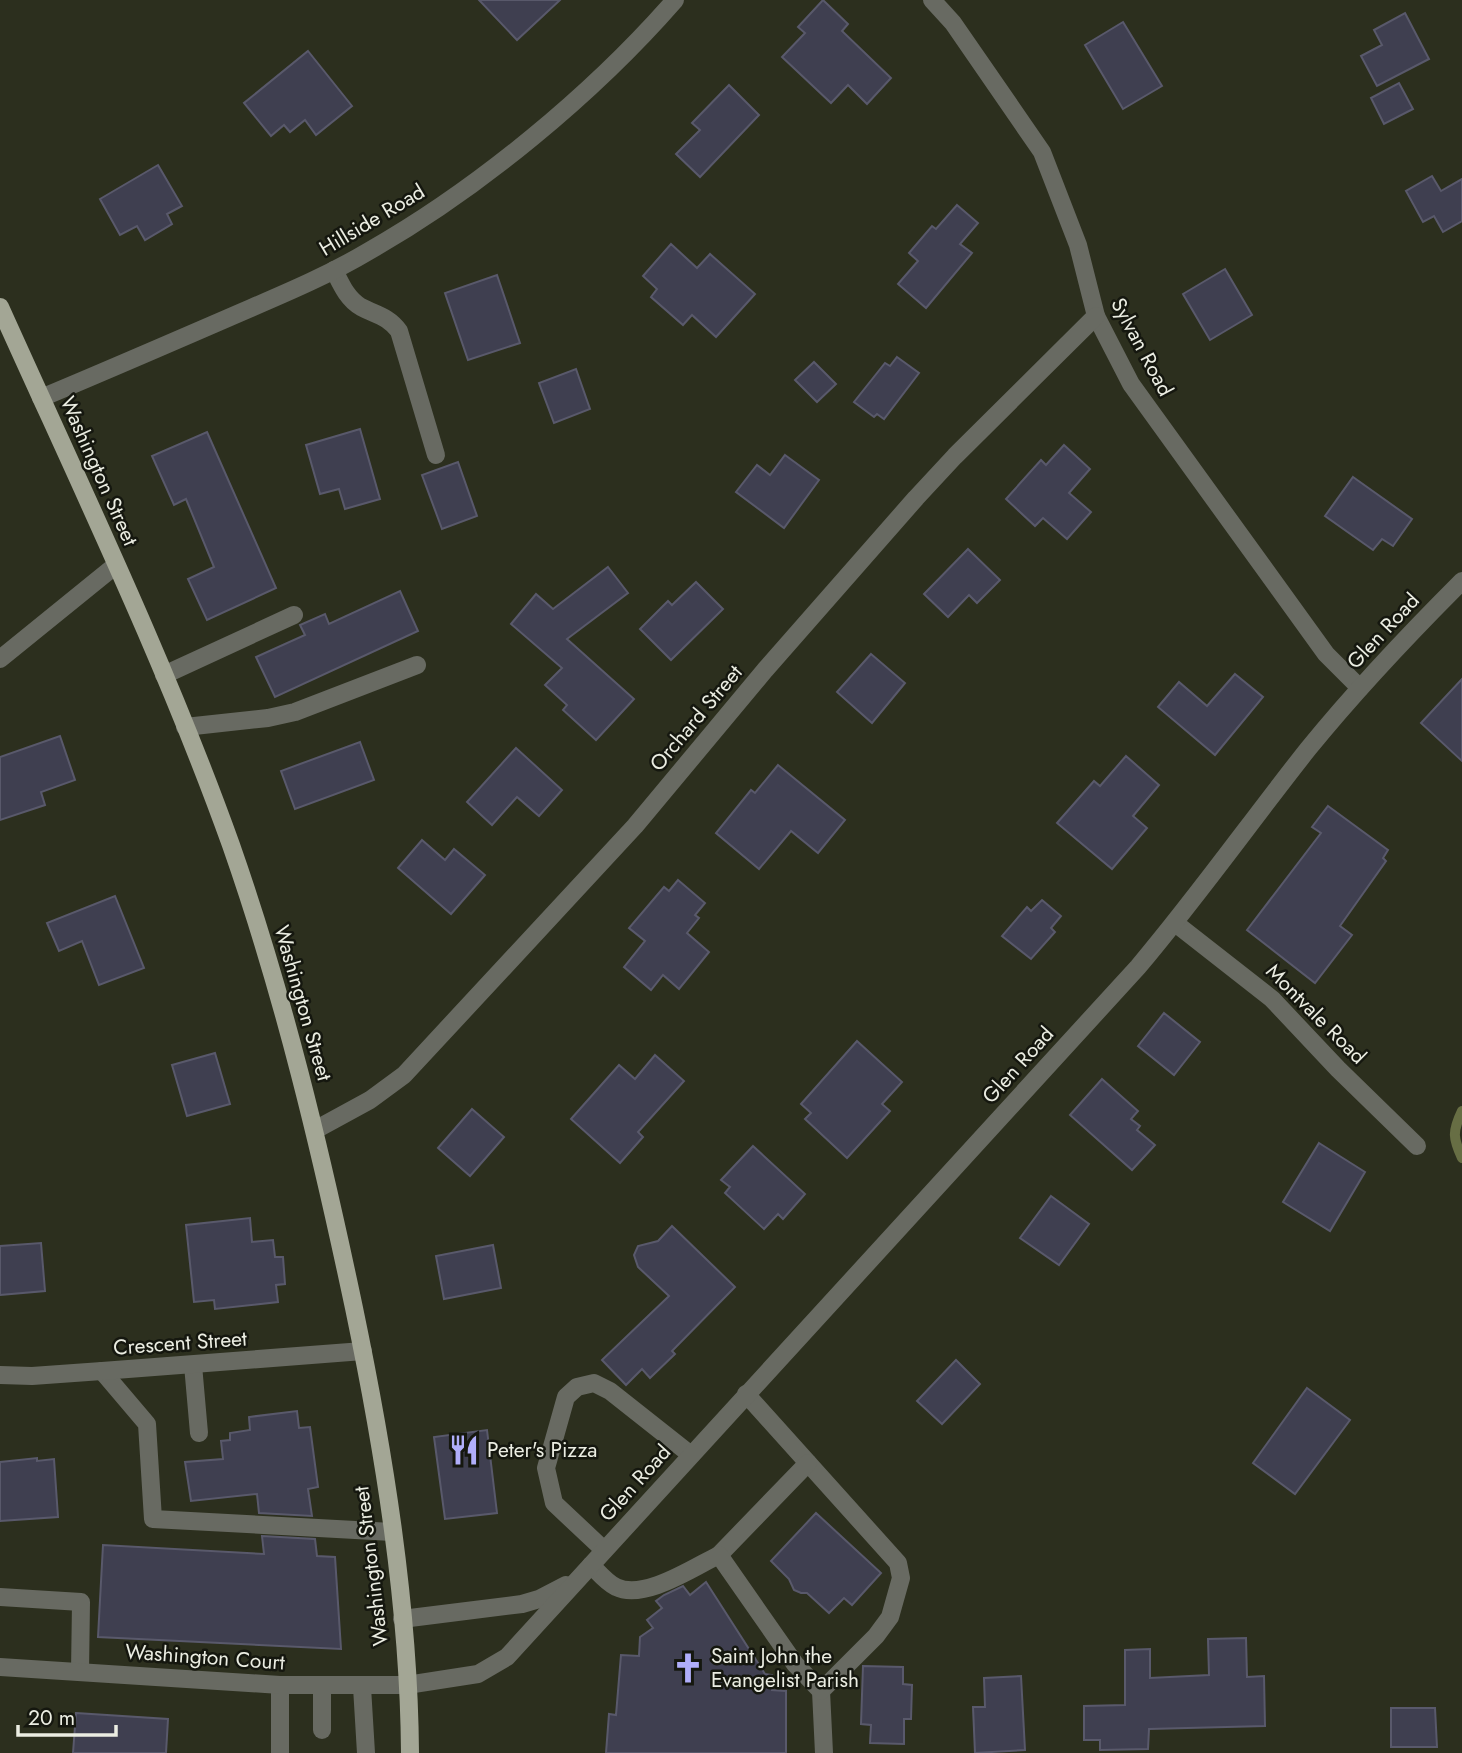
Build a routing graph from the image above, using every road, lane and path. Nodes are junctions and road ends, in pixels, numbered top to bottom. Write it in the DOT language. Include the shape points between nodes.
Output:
graph roads {
  1 [pos="675,0"];
  2 [pos="932,0"];
  3 [pos="334,270"];
  4 [pos="0,307"];
  5 [pos="1096,316"];
  6 [pos="41,398"];
  7 [pos="436,455"];
  8 [pos="116,565"];
  9 [pos="1462,581"];
  10 [pos="294,615"];
  11 [pos="0,659"];
  12 [pos="417,665"];
  13 [pos="164,675"];
  14 [pos="1360,688"];
  15 [pos="185,727"];
  16 [pos="1175,923"];
  17 [pos="315,1130"];
  18 [pos="1417,1146"];
  19 [pos="363,1351"];
  20 [pos="193,1365"];
  21 [pos="102,1371"];
  22 [pos="0,1375"];
  23 [pos="747,1394"];
  24 [pos="199,1433"];
  25 [pos="691,1455"];
  26 [pos="808,1463"];
  27 [pos="392,1532"];
  28 [pos="604,1550"];
  29 [pos="719,1555"];
  30 [pos="590,1565"];
  31 [pos="0,1597"];
  32 [pos="402,1619"];
  33 [pos="0,1667"];
  34 [pos="80,1672"];
  35 [pos="280,1685"];
  36 [pos="407,1685"];
  37 [pos="322,1686"];
  38 [pos="362,1687"];
  39 [pos="821,1692"];
  40 [pos="322,1730"];
  41 [pos="280,1753"];
  42 [pos="366,1753"];
  43 [pos="410,1753"];
  44 [pos="824,1753"];
  1 -- 3 [label="street, Hillside Road" via="629,49 521,145 409,226"];
  2 -- 5 [label="street, Sylvan Road" via="953,23 1042,152 1078,245"];
  3 -- 6 [label="street, Hillside Road"];
  3 -- 7 [label="street" via="350,299 392,321 399,331"];
  4 -- 6 [label="main road, Washington Street"];
  5 -- 14 [label="street, Sylvan Road" via="1147,407 1326,654"];
  5 -- 17 [label="street, Orchard Street" via="916,498 635,826 404,1075"];
  6 -- 8 [label="main road, Washington Street"];
  8 -- 11 [label="street"];
  8 -- 13 [label="main road, Washington Street"];
  9 -- 14 [label="street, Glen Road"];
  10 -- 13 [label="street"];
  12 -- 15 [label="street" via="295,712"];
  13 -- 15 [label="main road, Washington Street"];
  14 -- 16 [label="street, Glen Road"];
  15 -- 17 [label="main road, Washington Street" via="247,892"];
  16 -- 18 [label="street, Montvale Road" via="1272,999"];
  16 -- 23 [label="street, Glen Road"];
  17 -- 19 [label="main road, Washington Street"];
  19 -- 20 [label="street, Crescent Street"];
  19 -- 27 [label="main road, Washington Street"];
  20 -- 21 [label="street, Crescent Street"];
  20 -- 24 [label="street"];
  21 -- 22 [label="street, Crescent Street"];
  21 -- 27 [label="street" via="147,1424 153,1519"];
  23 -- 25 [label="street, Glen Road"];
  23 -- 26 [label="street"];
  25 -- 28 [label="street, Glen Road"];
  25 -- 28 [label="street" via="594,1383 578,1387 566,1397 546,1468 554,1503"];
  26 -- 29 [label="street"];
  26 -- 39 [label="street" via="901,1571 890,1617"];
  27 -- 32 [label="main road, Washington Street"];
  28 -- 30 [label="street, Glen Road"];
  29 -- 30 [label="street" via="663,1583 637,1590 615,1587"];
  29 -- 39 [label="street" via="795,1664"];
  30 -- 32 [label="street, Glen Road" via="569,1584 539,1599"];
  30 -- 36 [label="street, Glen Road" via="498,1665 466,1677"];
  31 -- 34 [label="street" via="81,1602"];
  32 -- 36 [label="main road, Washington Street"];
  33 -- 34 [label="street, Washington Court"];
  34 -- 35 [label="street, Washington Court"];
  35 -- 37 [label="street, Washington Court"];
  35 -- 41 [label="street"];
  36 -- 38 [label="street, Washington Court"];
  36 -- 43 [label="main road, Washington Street"];
  37 -- 38 [label="street, Washington Court"];
  37 -- 40 [label="street"];
  38 -- 42 [label="street"];
  39 -- 44 [label="street"];
}
